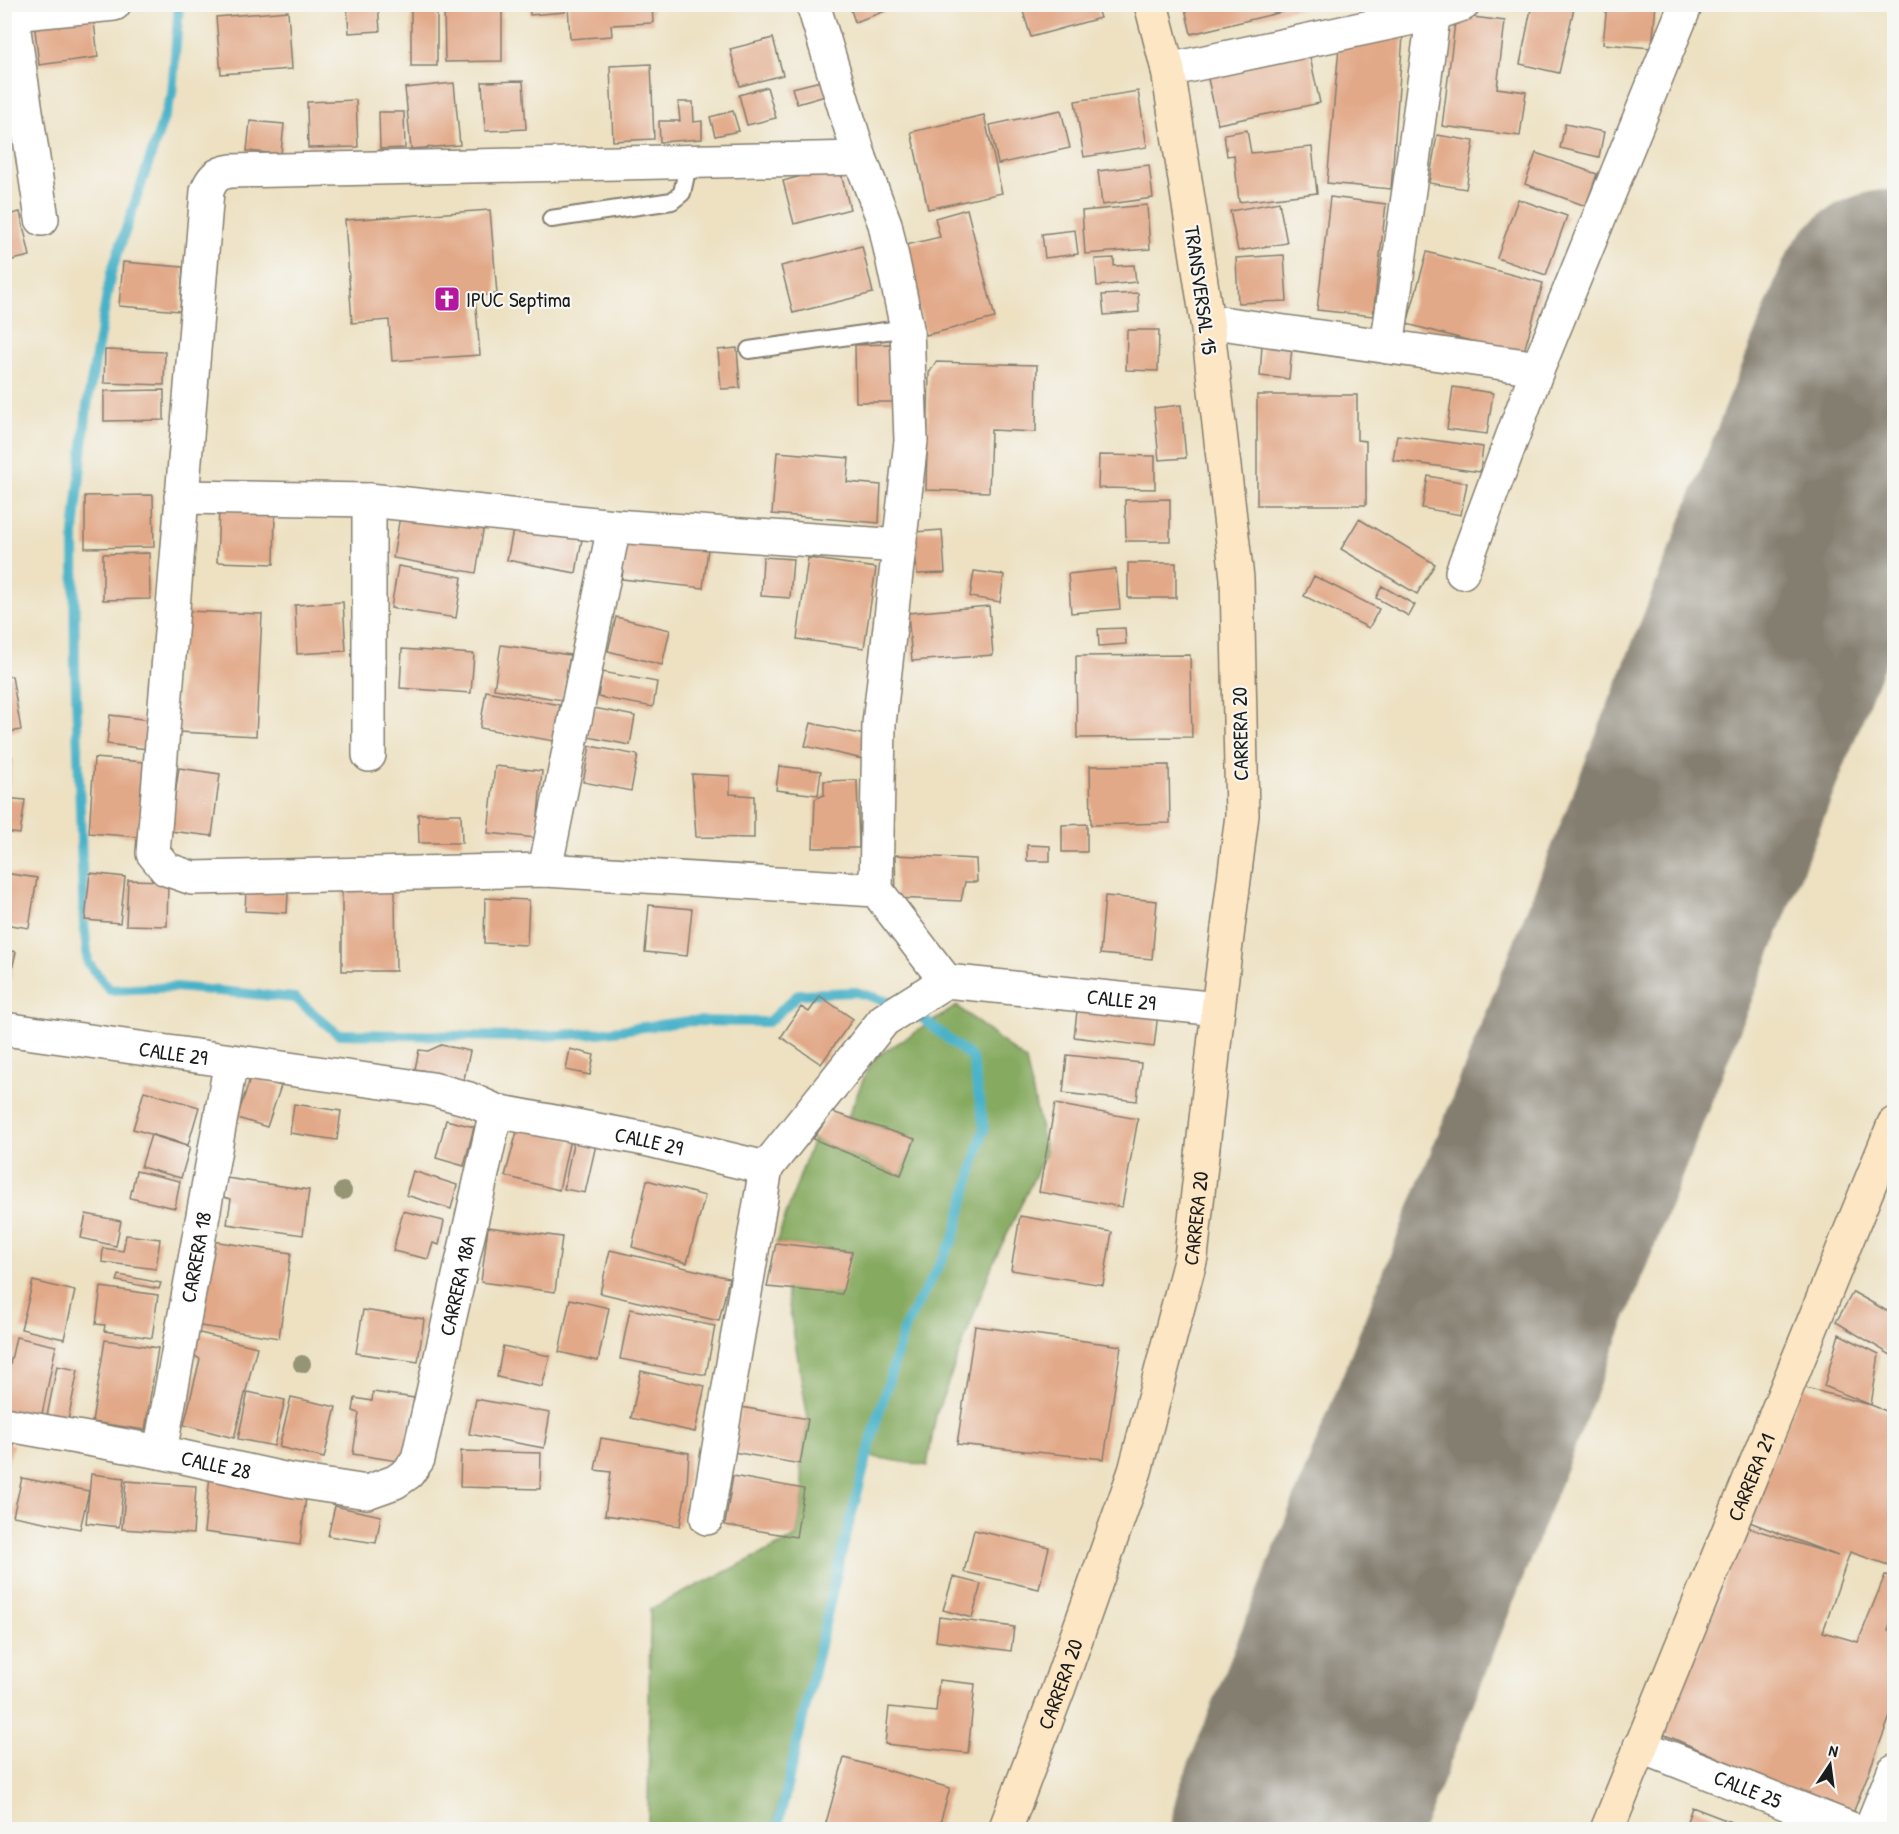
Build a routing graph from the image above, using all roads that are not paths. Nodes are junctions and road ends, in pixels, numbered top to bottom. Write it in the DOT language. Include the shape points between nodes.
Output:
graph roads {
  1 [pos="114,4"];
  2 [pos="813,4"];
  3 [pos="1151,4"];
  4 [pos="1686,4"];
  5 [pos="1445,7"];
  6 [pos="11,9"];
  7 [pos="1168,70"];
  8 [pos="861,158"];
  9 [pos="689,161"];
  10 [pos="42,219"];
  11 [pos="551,219"];
  12 [pos="1207,321"];
  13 [pos="907,328"];
  14 [pos="1387,347"];
  15 [pos="749,350"];
  16 [pos="1538,368"];
  17 [pos="182,497"];
  18 [pos="369,500"];
  19 [pos="614,526"];
  20 [pos="900,546"];
  21 [pos="1462,572"];
  22 [pos="1237,578"];
  23 [pos="369,755"];
  24 [pos="545,870"];
  25 [pos="876,890"];
  26 [pos="946,981"];
  27 [pos="1218,1009"];
  28 [pos="4,1029"];
  29 [pos="231,1061"];
  30 [pos="496,1111"];
  31 [pos="1894,1124"];
  32 [pos="1887,1163"];
  33 [pos="766,1168"];
  34 [pos="4,1424"];
  35 [pos="160,1452"];
  36 [pos="418,1459"];
  37 [pos="707,1518"];
  38 [pos="1640,1746"];
  39 [pos="1894,1771"];
  40 [pos="1005,1830"];
  41 [pos="1607,1830"];
  42 [pos="1854,1830"];
  43 [pos="1870,1830"];
  1 -- 6 [label="street"];
  2 -- 8 [label="street"];
  3 -- 7 [label="main road, TRANSVERSAL 15"];
  4 -- 16 [label="street"];
  5 -- 7 [label="street"];
  5 -- 14 [label="street"];
  6 -- 10 [label="street"];
  7 -- 12 [label="main road, TRANSVERSAL 15"];
  8 -- 9 [label="street"];
  8 -- 13 [label="street" via="885,224"];
  9 -- 11 [label="lane" via="682,193 672,201"];
  9 -- 17 [label="street" via="219,173 207,191"];
  12 -- 14 [label="street"];
  12 -- 22 [label="main road, TRANSVERSAL 15"];
  13 -- 15 [label="lane"];
  13 -- 20 [label="street" via="911,441"];
  14 -- 16 [label="street"];
  16 -- 21 [label="street"];
  17 -- 18 [label="street"];
  17 -- 24 [label="street" via="153,853 166,869 192,878"];
  18 -- 19 [label="street"];
  18 -- 23 [label="street"];
  19 -- 20 [label="street"];
  19 -- 24 [label="street"];
  20 -- 25 [label="street" via="879,724"];
  22 -- 27 [label="main road, CARRERA 20" via="1242,815"];
  24 -- 25 [label="street"];
  25 -- 26 [label="street"];
  26 -- 27 [label="street, CALLE 29"];
  26 -- 33 [label="street" via="884,1020"];
  27 -- 40 [label="main road, CARRERA 20" via="1191,1257 1135,1471"];
  28 -- 29 [label="street, CALLE 29"];
  29 -- 30 [label="street, CALLE 29" via="432,1089"];
  29 -- 35 [label="street, CARRERA 18"];
  30 -- 33 [label="street, CALLE 29" via="645,1139"];
  30 -- 36 [label="street, CARRERA 18A"];
  31 -- 32 [label="main road, CARRERA 21"];
  32 -- 38 [label="main road, CARRERA 21"];
  33 -- 37 [label="street"];
  34 -- 35 [label="street, CALLE 28"];
  35 -- 36 [label="street, CALLE 28" via="289,1480 367,1492 395,1482"];
  38 -- 41 [label="main road, CARRERA 21"];
  38 -- 42 [label="street, CALLE 25"];
  39 -- 43 [label="street"];
}
